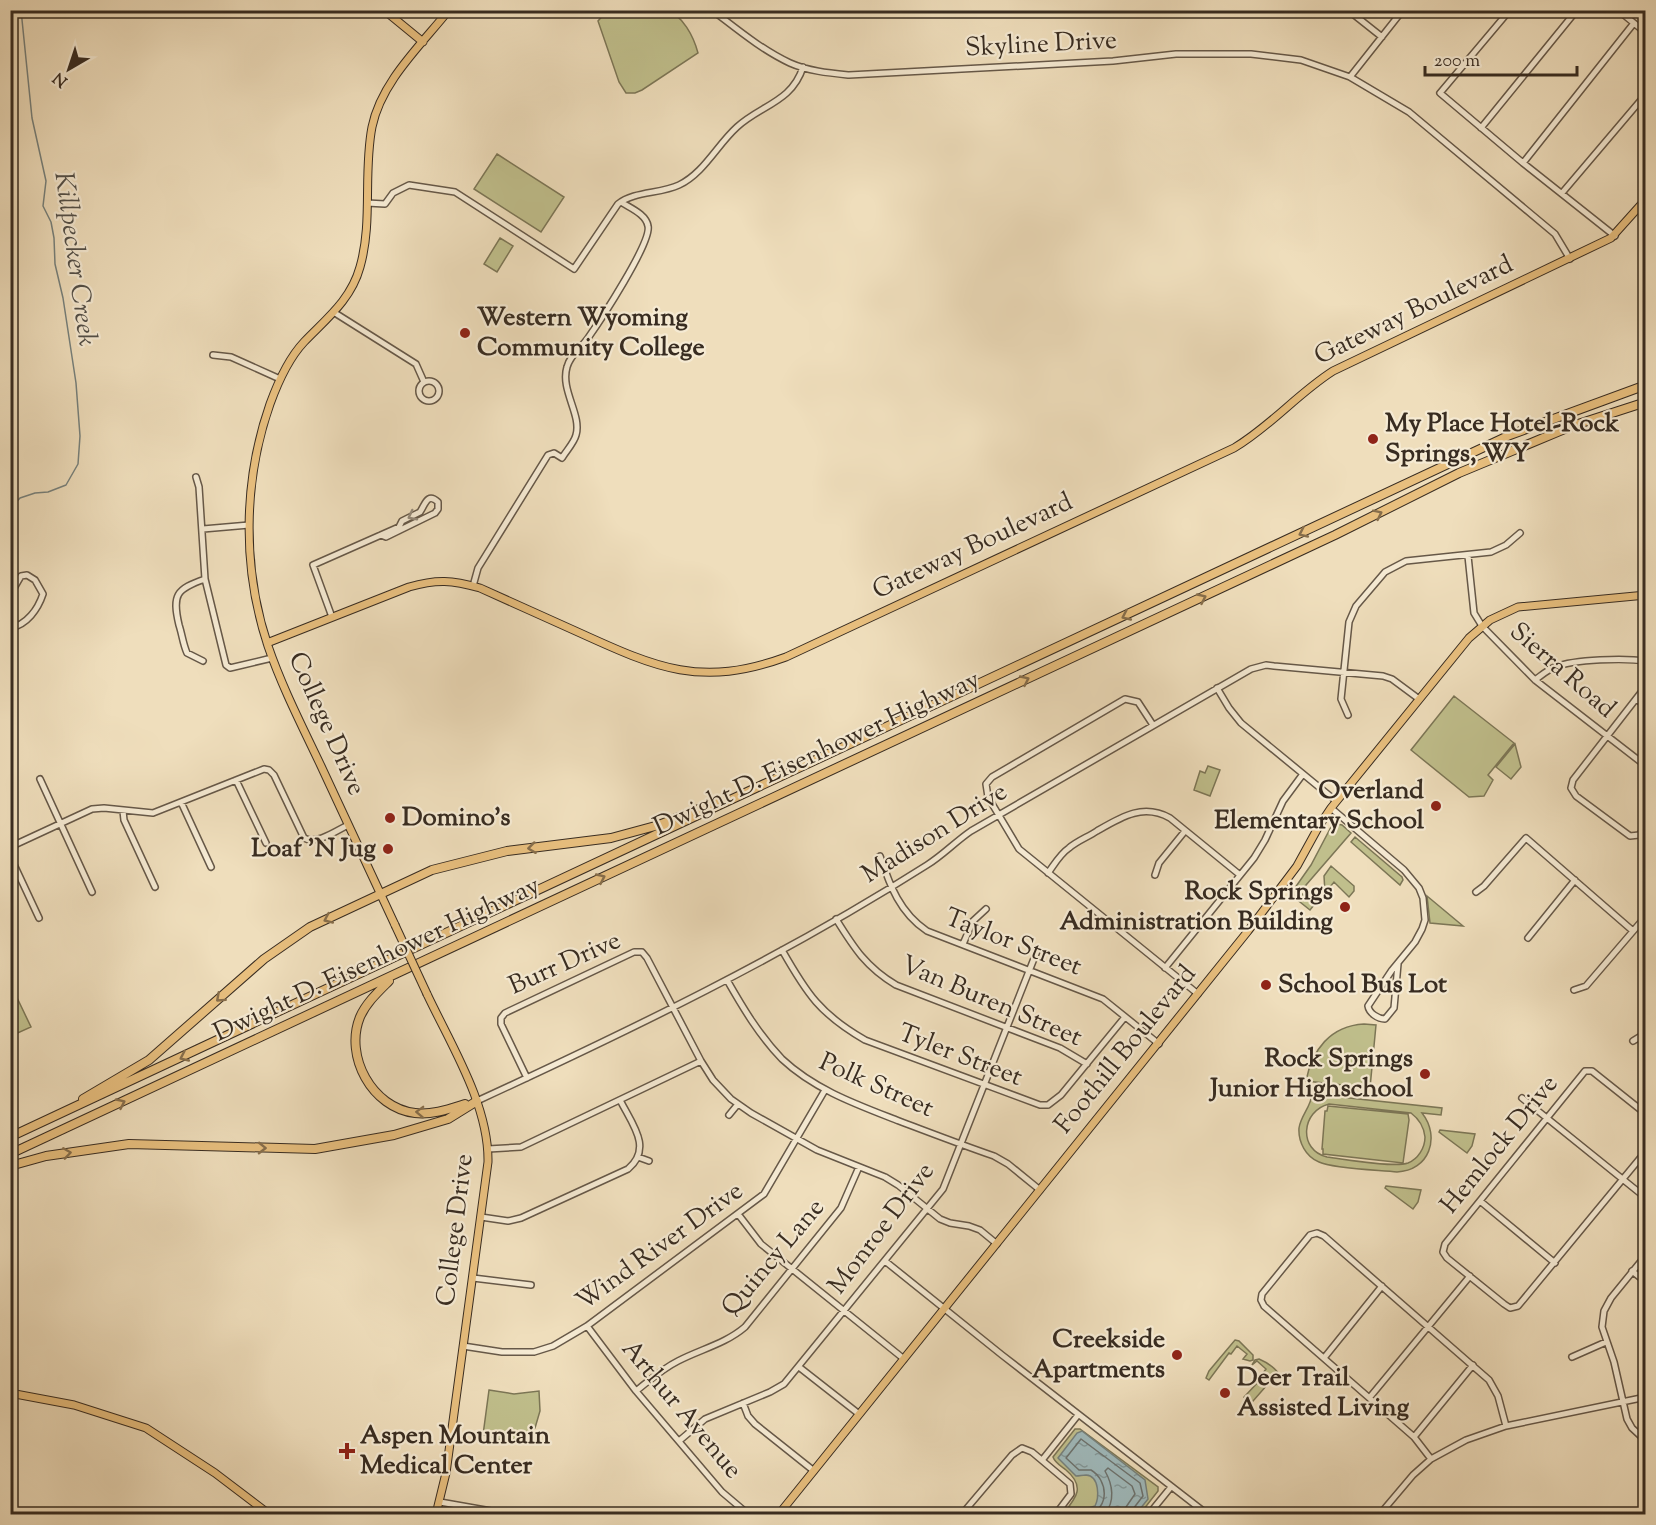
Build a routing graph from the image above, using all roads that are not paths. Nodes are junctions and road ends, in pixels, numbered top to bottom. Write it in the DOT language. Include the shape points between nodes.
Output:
graph roads {
  1 [pos="384,10"];
  2 [pos="449,10"];
  3 [pos="712,10"];
  4 [pos="1403,10"];
  5 [pos="1510,10"];
  6 [pos="1577,10"];
  7 [pos="1618,10"];
  8 [pos="1350,11"];
  9 [pos="1634,23"];
  10 [pos="1646,33"];
  11 [pos="1382,37"];
  12 [pos="423,42"];
  13 [pos="803,67"];
  14 [pos="1350,77"];
  15 [pos="1646,94"];
  16 [pos="1481,128"];
  17 [pos="1523,163"];
  18 [pos="1562,193"];
  19 [pos="1646,198"];
  20 [pos="621,202"];
  21 [pos="367,203"];
  22 [pos="1615,236"];
  23 [pos="1570,259"];
  24 [pos="335,313"];
  25 [pos="213,355"];
  26 [pos="280,379"];
  27 [pos="424,382"];
  28 [pos="1646,385"];
  29 [pos="1646,403"];
  30 [pos="195,477"];
  31 [pos="249,525"];
  32 [pos="203,529"];
  33 [pos="1520,533"];
  34 [pos="381,535"];
  35 [pos="1468,556"];
  36 [pos="205,579"];
  37 [pos="473,586"];
  38 [pos="10,595"];
  39 [pos="1646,595"];
  40 [pos="332,617"];
  41 [pos="1482,626"];
  42 [pos="10,628"];
  43 [pos="267,643"];
  44 [pos="272,658"];
  45 [pos="204,660"];
  46 [pos="1646,661"];
  47 [pos="1343,673"];
  48 [pos="1535,680"];
  49 [pos="1646,686"];
  50 [pos="1217,688"];
  51 [pos="1419,699"];
  52 [pos="1636,699"];
  53 [pos="1646,706"];
  54 [pos="1348,715"];
  55 [pos="1153,726"];
  56 [pos="1607,737"];
  57 [pos="808,766"];
  58 [pos="1646,766"];
  59 [pos="1303,774"];
  60 [pos="40,779"];
  61 [pos="236,780"];
  62 [pos="1336,801"];
  63 [pos="181,802"];
  64 [pos="1331,808"];
  65 [pos="123,811"];
  66 [pos="998,816"];
  67 [pos="60,824"];
  68 [pos="348,825"];
  69 [pos="1646,826"];
  70 [pos="1185,831"];
  71 [pos="266,843"];
  72 [pos="10,847"];
  73 [pos="10,856"];
  74 [pos="880,856"];
  75 [pos="211,867"];
  76 [pos="1048,873"];
  77 [pos="1155,875"];
  78 [pos="1240,875"];
  79 [pos="1575,880"];
  80 [pos="155,887"];
  81 [pos="890,887"];
  82 [pos="92,892"];
  83 [pos="1476,892"];
  84 [pos="381,895"];
  85 [pos="986,909"];
  86 [pos="1646,916"];
  87 [pos="39,918"];
  88 [pos="836,919"];
  89 [pos="1633,931"];
  90 [pos="1528,938"];
  91 [pos="963,944"];
  92 [pos="782,950"];
  93 [pos="1037,951"];
  94 [pos="1398,964"];
  95 [pos="1165,968"];
  96 [pos="1029,969"];
  97 [pos="395,975"];
  98 [pos="727,980"];
  99 [pos="1574,990"];
  100 [pos="1198,994"];
  101 [pos="672,1009"];
  102 [pos="1125,1017"];
  103 [pos="1007,1028"];
  104 [pos="1646,1033"];
  105 [pos="1633,1041"];
  106 [pos="1159,1044"];
  107 [pos="701,1061"];
  108 [pos="1087,1064"];
  109 [pos="527,1078"];
  110 [pos="984,1086"];
  111 [pos="825,1090"];
  112 [pos="1522,1098"];
  113 [pos="620,1100"];
  114 [pos="477,1101"];
  115 [pos="738,1104"];
  116 [pos="1646,1114"];
  117 [pos="729,1115"];
  118 [pos="1546,1118"];
  119 [pos="35,1126"];
  120 [pos="10,1137"];
  121 [pos="797,1139"];
  122 [pos="962,1144"];
  123 [pos="488,1149"];
  124 [pos="1646,1151"];
  125 [pos="10,1154"];
  126 [pos="638,1157"];
  127 [pos="649,1161"];
  128 [pos="10,1166"];
  129 [pos="859,1167"];
  130 [pos="1623,1179"];
  131 [pos="1040,1190"];
  132 [pos="1646,1198"];
  133 [pos="1480,1201"];
  134 [pos="927,1209"];
  135 [pos="738,1214"];
  136 [pos="481,1217"];
  137 [pos="997,1244"];
  138 [pos="1646,1255"];
  139 [pos="885,1261"];
  140 [pos="1555,1263"];
  141 [pos="792,1269"];
  142 [pos="1632,1271"];
  143 [pos="1470,1276"];
  144 [pos="472,1278"];
  145 [pos="1646,1282"];
  146 [pos="531,1285"];
  147 [pos="1382,1286"];
  148 [pos="945,1308"];
  149 [pos="844,1311"];
  150 [pos="1428,1325"];
  151 [pos="587,1326"];
  152 [pos="1606,1342"];
  153 [pos="463,1346"];
  154 [pos="1572,1357"];
  155 [pos="1324,1358"];
  156 [pos="904,1359"];
  157 [pos="1473,1365"];
  158 [pos="799,1367"];
  159 [pos="636,1391"];
  160 [pos="10,1393"];
  161 [pos="1370,1397"];
  162 [pos="1646,1397"];
  163 [pos="1623,1401"];
  164 [pos="743,1402"];
  165 [pos="859,1414"];
  166 [pos="1078,1415"];
  167 [pos="1506,1426"];
  168 [pos="1414,1437"];
  169 [pos="679,1440"];
  170 [pos="1646,1442"];
  171 [pos="1431,1459"];
  172 [pos="1043,1460"];
  173 [pos="814,1471"];
  174 [pos="1171,1487"];
  175 [pos="440,1502"];
  176 [pos="479,1511"];
  177 [pos="269,1515"];
  178 [pos="436,1515"];
  179 [pos="508,1515"];
  180 [pos="748,1515"];
  181 [pos="779,1515"];
  182 [pos="962,1515"];
  183 [pos="1056,1515"];
  184 [pos="1149,1515"];
  185 [pos="1207,1515"];
  186 [pos="1380,1515"];
  1 -- 12 [label="main road"];
  2 -- 12 [label="main road, College Drive"];
  3 -- 13 [label="street, Skyline Drive" via="764,48"];
  4 -- 11 [label="street"];
  5 -- 16 [label="street" via="1440,93"];
  6 -- 16 [label="street"];
  7 -- 9 [label="street"];
  8 -- 11 [label="street"];
  9 -- 10 [label="street"];
  9 -- 17 [label="street"];
  11 -- 14 [label="street"];
  12 -- 21 [label="main road, College Drive" via="393,80 377,110 370,141"];
  13 -- 14 [label="street, Skyline Drive" via="849,75 1176,54 1251,54 1301,60"];
  13 -- 20 [label="street" via="793,88 739,125 693,176 668,189"];
  14 -- 23 [label="street, Skyline Drive" via="1409,112 1440,137 1555,234"];
  15 -- 18 [label="street"];
  16 -- 17 [label="street"];
  17 -- 18 [label="street"];
  18 -- 22 [label="street"];
  19 -- 22 [label="main road, Gateway Boulevard"];
  20 -- 21 [label="street" via="574,269 451,191 409,185 393,193 385,204"];
  20 -- 37 [label="street" via="643,217 648,232 637,258 587,341 569,360 565,378 577,428 575,437 562,458 554,453 548,455 478,568"];
  21 -- 24 [label="main road, College Drive" via="360,267"];
  22 -- 23 [label="main road, Gateway Boulevard"];
  23 -- 37 [label="main road, Gateway Boulevard" via="1333,370 1305,390 1266,428 1234,448 766,664 708,673 667,668"];
  24 -- 26 [label="main road, College Drive" via="303,343"];
  24 -- 27 [label="street" via="416,364"];
  25 -- 26 [label="street" via="231,357"];
  26 -- 31 [label="main road, College Drive" via="259,444"];
  28 -- 57 [label="highway, Dwight D. Eisenhower Highway, one-way" via="1510,435"];
  97 -- 29 [label="highway, Dwight D. Eisenhower Highway, one-way" via="1314,545 1459,473 1572,426"];
  30 -- 32 [label="street"];
  31 -- 32 [label="street"];
  31 -- 43 [label="main road, College Drive" via="255,593"];
  32 -- 36 [label="street"];
  33 -- 35 [label="street" via="1500,549"];
  34 -- 34 [label="street, one-way" via="386,537 435,513 438,502 427,500 420,512"];
  34 -- 40 [label="street" via="313,565"];
  35 -- 41 [label="street" via="1474,613"];
  35 -- 47 [label="street" via="1406,561 1385,572 1352,614"];
  36 -- 44 [label="street" via="226,665 230,668"];
  36 -- 45 [label="street" via="187,585 175,606 187,653"];
  37 -- 40 [label="main road, Gateway Boulevard" via="430,581"];
  38 -- 42 [label="street" via="21,576 27,575 35,580 42,594 38,608 19,626"];
  39 -- 41 [label="main road, Foothill Boulevard" via="1529,605 1499,614"];
  40 -- 43 [label="main road, Gateway Boulevard"];
  41 -- 48 [label="street, Sierra Road"];
  41 -- 51 [label="main road, Foothill Boulevard"];
  43 -- 44 [label="main road, College Drive"];
  44 -- 68 [label="main road, College Drive"];
  46 -- 48 [label="street" via="1567,663 1547,670"];
  47 -- 50 [label="street, Madison Drive" via="1266,665"];
  47 -- 51 [label="street, Madison Drive" via="1392,679"];
  47 -- 54 [label="street" via="1341,699"];
  48 -- 56 [label="street, Sierra Road"];
  49 -- 52 [label="street"];
  50 -- 55 [label="street, Madison Drive"];
  50 -- 59 [label="street" via="1241,723"];
  51 -- 62 [label="main road, Foothill Boulevard"];
  52 -- 53 [label="street"];
  52 -- 56 [label="street"];
  55 -- 66 [label="street, Madison Drive"];
  55 -- 66 [label="street" via="1138,702 1125,699 988,780 986,793"];
  56 -- 58 [label="street, Sierra Road"];
  56 -- 69 [label="street" via="1571,788 1630,836 1639,835"];
  57 -- 84 [label="highway, one-way" via="659,825 611,838 507,851 432,870"];
  57 -- 119 [label="highway, Dwight D. Eisenhower Highway, one-way"];
  59 -- 62 [label="street"];
  59 -- 78 [label="street" via="1283,801 1261,848"];
  60 -- 67 [label="street"];
  61 -- 63 [label="street"];
  61 -- 68 [label="street" via="269,770 309,841"];
  61 -- 71 [label="street"];
  62 -- 64 [label="main road, Foothill Boulevard"];
  63 -- 65 [label="street" via="153,813"];
  63 -- 75 [label="street"];
  64 -- 94 [label="street" via="1404,870 1419,888 1424,909 1422,929"];
  64 -- 100 [label="main road, Foothill Boulevard" via="1273,900"];
  65 -- 67 [label="street" via="92,809"];
  65 -- 80 [label="street"];
  66 -- 76 [label="street" via="1019,849"];
  66 -- 81 [label="street, Madison Drive"];
  67 -- 72 [label="street"];
  67 -- 82 [label="street"];
  68 -- 84 [label="main road, College Drive"];
  70 -- 76 [label="street" via="1162,814 1130,813 1068,848"];
  70 -- 77 [label="street" via="1159,863"];
  70 -- 78 [label="street"];
  73 -- 87 [label="street"];
  74 -- 81 [label="street, Taylor Street"];
  76 -- 95 [label="street"];
  78 -- 95 [label="street"];
  79 -- 83 [label="street" via="1526,838"];
  79 -- 89 [label="street"];
  79 -- 90 [label="street"];
  81 -- 88 [label="street, Madison Drive"];
  81 -- 91 [label="street, Taylor Street" via="916,923"];
  84 -- 114 [label="main road, College Drive, bridge"];
  84 -- 119 [label="highway, one-way" via="310,927 264,959 149,1060"];
  85 -- 91 [label="street" via="973,921"];
  86 -- 89 [label="street"];
  88 -- 92 [label="street, Madison Drive"];
  88 -- 103 [label="street, Van Buren Street" via="855,950 879,975"];
  89 -- 99 [label="street" via="1586,986"];
  91 -- 96 [label="street, Taylor Street"];
  92 -- 98 [label="street, Madison Drive"];
  92 -- 110 [label="street, Tyler Street" via="802,986 844,1028 865,1040"];
  93 -- 96 [label="street, Monroe Drive"];
  94 -- 94 [label="street" via="1368,1006 1380,1019 1385,1019 1394,1008"];
  95 -- 100 [label="street"];
  96 -- 102 [label="street, Taylor Street" via="1098,996"];
  96 -- 103 [label="street, Monroe Drive"];
  114 -- 97 [label="highway, one-way" via="439,1112 415,1113 393,1106 375,1092 363,1074 355,1034 360,1016"];
  125 -- 97 [label="highway, Dwight D. Eisenhower Highway, one-way"];
  98 -- 101 [label="street, Madison Drive"];
  98 -- 111 [label="street, Polk Street" via="765,1041"];
  100 -- 106 [label="main road, Foothill Boulevard"];
  101 -- 107 [label="street"];
  101 -- 109 [label="street, Madison Drive"];
  101 -- 109 [label="street, Burr Drive" via="647,958 642,952 634,952 505,1013 501,1024"];
  102 -- 106 [label="street, Taylor Street"];
  102 -- 108 [label="street, Tyler Street"];
  103 -- 108 [label="street, Van Buren Street" via="1060,1048"];
  103 -- 110 [label="street, Monroe Drive"];
  104 -- 105 [label="street"];
  106 -- 131 [label="main road, Foothill Boulevard"];
  107 -- 113 [label="street"];
  107 -- 115 [label="street" via="713,1080"];
  108 -- 110 [label="street, Tyler Street" via="1048,1105 1031,1104"];
  109 -- 114 [label="street, Madison Drive"];
  110 -- 122 [label="street, Monroe Drive"];
  111 -- 121 [label="street, Wind River Drive"];
  111 -- 122 [label="street, Polk Street"];
  112 -- 118 [label="street"];
  113 -- 123 [label="street" via="521,1147"];
  113 -- 126 [label="street" via="640,1140"];
  114 -- 123 [label="main road, College Drive"];
  128 -- 114 [label="highway, one-way" via="46,1156 129,1144 315,1149 394,1135 448,1119"];
  115 -- 117 [label="street"];
  115 -- 121 [label="street"];
  116 -- 118 [label="street, Hemlock Drive" via="1592,1071 1585,1071"];
  118 -- 130 [label="street"];
  118 -- 133 [label="street, Hemlock Drive"];
  119 -- 120 [label="highway, Dwight D. Eisenhower Highway"];
  121 -- 129 [label="street"];
  121 -- 135 [label="street, Wind River Drive" via="764,1194"];
  122 -- 131 [label="street, Polk Street" via="1008,1164"];
  122 -- 134 [label="street, Monroe Drive" via="943,1190"];
  123 -- 136 [label="main road, College Drive"];
  124 -- 130 [label="street"];
  126 -- 127 [label="street"];
  126 -- 136 [label="street" via="628,1169 521,1218 508,1221"];
  129 -- 134 [label="street" via="898,1185"];
  129 -- 141 [label="street, Quincy Lane" via="842,1208"];
  130 -- 132 [label="street"];
  130 -- 140 [label="street"];
  131 -- 137 [label="main road, Foothill Boulevard"];
  133 -- 140 [label="street"];
  133 -- 143 [label="street, Hemlock Drive" via="1445,1244 1443,1252"];
  134 -- 137 [label="street" via="950,1223 980,1230"];
  134 -- 139 [label="street, Monroe Drive"];
  135 -- 141 [label="street" via="761,1244"];
  135 -- 151 [label="street, Wind River Drive"];
  136 -- 144 [label="main road, College Drive"];
  137 -- 148 [label="main road, Foothill Boulevard"];
  138 -- 142 [label="street"];
  139 -- 148 [label="street"];
  139 -- 149 [label="street, Monroe Drive"];
  140 -- 143 [label="street" via="1518,1306 1510,1308"];
  141 -- 149 [label="street"];
  141 -- 159 [label="street, Quincy Lane" via="732,1338 679,1360"];
  142 -- 145 [label="street"];
  142 -- 152 [label="street" via="1604,1311 1602,1327"];
  143 -- 150 [label="street"];
  144 -- 146 [label="street"];
  144 -- 153 [label="main road, College Drive"];
  147 -- 150 [label="street"];
  147 -- 155 [label="street"];
  147 -- 155 [label="street" via="1317,1233 1310,1235 1262,1294 1264,1306"];
  148 -- 156 [label="main road, Foothill Boulevard"];
  148 -- 166 [label="street"];
  149 -- 156 [label="street"];
  149 -- 158 [label="street, Monroe Drive"];
  150 -- 157 [label="street"];
  150 -- 161 [label="street"];
  151 -- 153 [label="street, Wind River Drive" via="534,1352"];
  151 -- 159 [label="street, Arthur Avenue"];
  152 -- 154 [label="street"];
  152 -- 163 [label="street"];
  153 -- 175 [label="main road, College Drive"];
  155 -- 161 [label="street"];
  156 -- 165 [label="main road, Foothill Boulevard"];
  157 -- 167 [label="street" via="1495,1388"];
  157 -- 168 [label="street"];
  158 -- 164 [label="street, Monroe Drive" via="784,1384"];
  158 -- 165 [label="street"];
  159 -- 169 [label="street, Arthur Avenue"];
  160 -- 177 [label="main road" via="74,1404 146,1428 215,1473"];
  161 -- 168 [label="street"];
  162 -- 163 [label="street"];
  163 -- 167 [label="street"];
  163 -- 170 [label="street" via="1632,1428"];
  164 -- 169 [label="street, Monroe Drive" via="705,1419"];
  164 -- 173 [label="street" via="755,1424"];
  165 -- 173 [label="main road, Foothill Boulevard"];
  166 -- 172 [label="street"];
  166 -- 174 [label="street"];
  167 -- 171 [label="street" via="1466,1440"];
  168 -- 171 [label="street"];
  169 -- 180 [label="street, Arthur Avenue" via="722,1492"];
  171 -- 186 [label="street"];
  172 -- 182 [label="street" via="1025,1448 1018,1449"];
  172 -- 183 [label="street" via="1070,1484 1071,1494"];
  173 -- 181 [label="main road, Foothill Boulevard"];
  174 -- 184 [label="street"];
  174 -- 185 [label="street"];
  175 -- 176 [label="street"];
  175 -- 178 [label="main road, College Drive"];
  176 -- 179 [label="street"];
}
